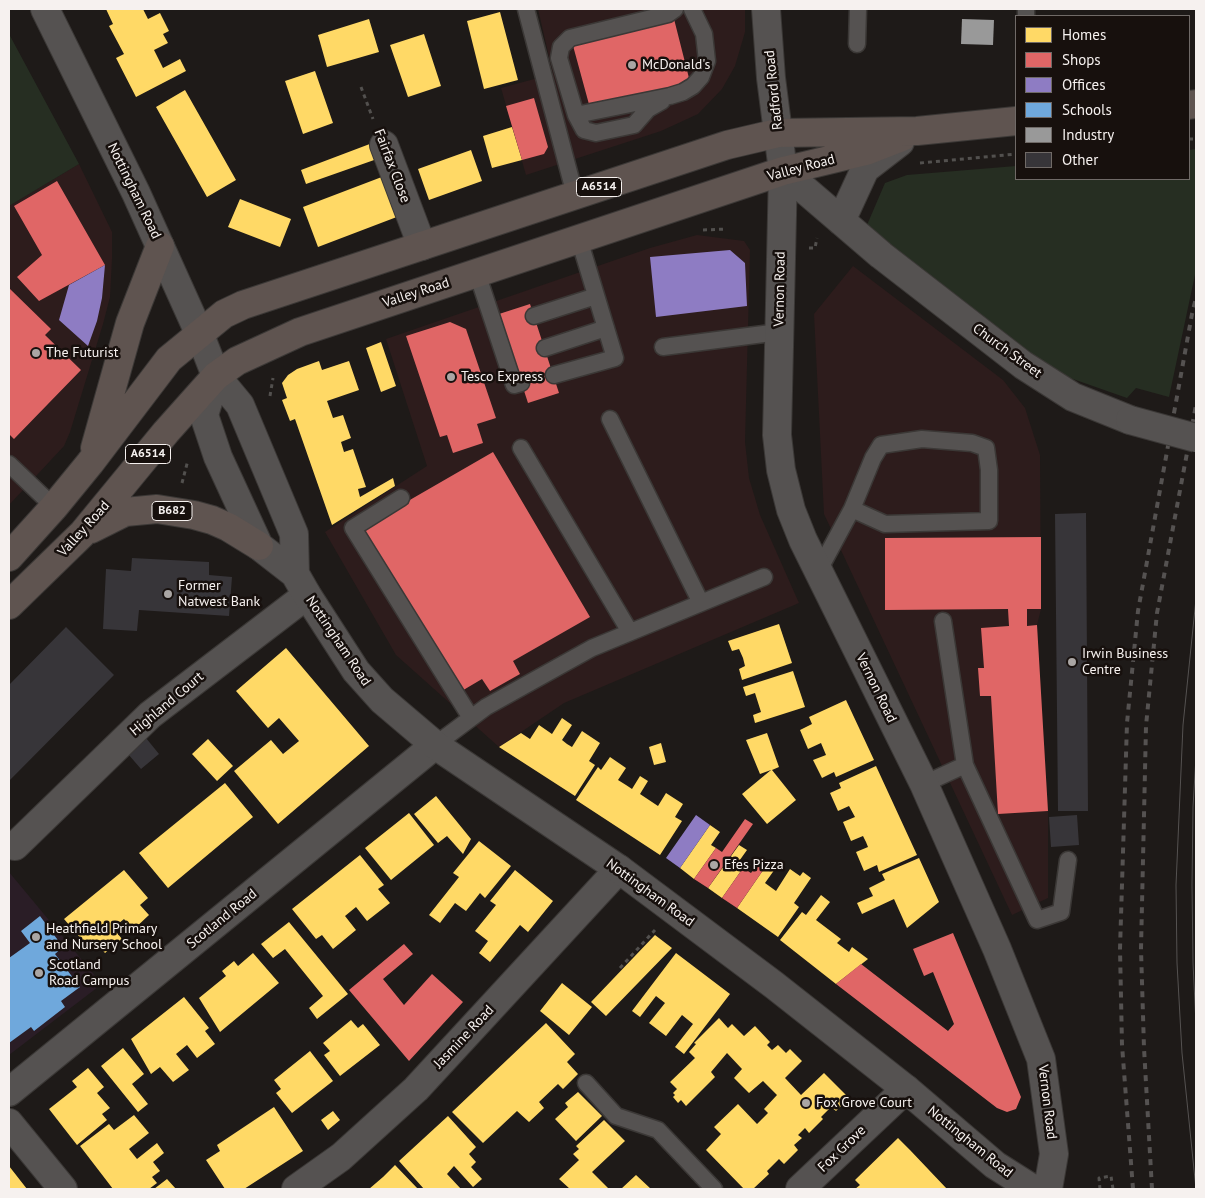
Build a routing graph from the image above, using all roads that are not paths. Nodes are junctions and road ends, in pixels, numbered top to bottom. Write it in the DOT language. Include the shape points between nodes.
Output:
graph roads {
  1 [pos="45,9"];
  2 [pos="526,9"];
  3 [pos="675,9"];
  4 [pos="692,9"];
  5 [pos="766,9"];
  6 [pos="858,9"];
  7 [pos="857,44"];
  8 [pos="1015,121"];
  9 [pos="917,131"];
  10 [pos="778,133"];
  11 [pos="384,145"];
  12 [pos="783,171"];
  13 [pos="575,195"];
  14 [pos="841,221"];
  15 [pos="579,239"];
  16 [pos="160,246"];
  17 [pos="422,246"];
  18 [pos="477,273"];
  19 [pos="596,296"];
  20 [pos="534,316"];
  21 [pos="606,328"];
  22 [pos="779,332"];
  23 [pos="200,335"];
  24 [pos="663,347"];
  25 [pos="545,348"];
  26 [pos="554,375"];
  27 [pos="216,376"];
  28 [pos="522,383"];
  29 [pos="610,419"];
  30 [pos="1196,438"];
  31 [pos="522,448"];
  32 [pos="90,463"];
  33 [pos="9,464"];
  34 [pos="401,498"];
  35 [pos="54,507"];
  36 [pos="852,509"];
  37 [pos="83,533"];
  38 [pos="259,546"];
  39 [pos="9,557"];
  40 [pos="818,572"];
  41 [pos="764,577"];
  42 [pos="301,585"];
  43 [pos="701,603"];
  44 [pos="9,605"];
  45 [pos="943,621"];
  46 [pos="630,632"];
  47 [pos="471,718"];
  48 [pos="435,745"];
  49 [pos="965,766"];
  50 [pos="924,784"];
  51 [pos="15,846"];
  52 [pos="1068,860"];
  53 [pos="619,869"];
  54 [pos="586,1083"];
  55 [pos="906,1088"];
  56 [pos="9,1092"];
  57 [pos="9,1123"];
  58 [pos="63,1189"];
  59 [pos="296,1189"];
  60 [pos="714,1189"];
  61 [pos="800,1189"];
  62 [pos="1033,1189"];
  63 [pos="1048,1189"];
  1 -- 16 [label="street, Nottingham Road"];
  2 -- 13 [label="lane"];
  3 -- 4 [label="lane" via="668,14 570,38 561,47 559,58 576,115 670,96 693,86 701,77 707,61 704,34"];
  5 -- 10 [label="street, Radford Road"];
  6 -- 7 [label="lane"];
  8 -- 9 [label="highway, Valley Road / A6514"];
  9 -- 10 [label="highway, Valley Road / A6514"];
  9 -- 12 [label="highway, Valley Road / A6514" via="866,152"];
  9 -- 14 [label="street" via="865,169"];
  10 -- 12 [label="street, Radford Road"];
  10 -- 13 [label="highway, Valley Road / A6514" via="727,145"];
  11 -- 17 [label="street, Fairfax Close"];
  12 -- 14 [label="street, Church Street"];
  12 -- 15 [label="highway, Valley Road / A6514"];
  12 -- 22 [label="street, Vernon Road"];
  13 -- 17 [label="highway, Valley Road / A6514"];
  14 -- 30 [label="street, Church Street, bridge" via="1023,365 1073,397 1130,420"];
  15 -- 18 [label="highway, Valley Road / A6514"];
  15 -- 19 [label="lane"];
  16 -- 23 [label="street, Nottingham Road"];
  16 -- 32 [label="highway" via="130,322"];
  17 -- 23 [label="highway, Valley Road / A6514" via="243,305 224,314"];
  18 -- 27 [label="highway, Valley Road / A6514" via="300,332 237,361"];
  18 -- 28 [label="lane" via="509,357 514,385"];
  19 -- 20 [label="lane"];
  19 -- 21 [label="lane"];
  21 -- 25 [label="lane"];
  21 -- 26 [label="lane" via="615,358"];
  22 -- 24 [label="lane"];
  22 -- 40 [label="street, Vernon Road" via="777,435 781,470 791,510"];
  23 -- 27 [label="street, Nottingham Road"];
  23 -- 32 [label="highway, Valley Road / A6514" via="170,359"];
  27 -- 37 [label="highway, Valley Road / A6514"];
  27 -- 38 [label="street, Nottingham Road / B682" via="204,415 218,457"];
  27 -- 42 [label="street, Nottingham Road" via="240,405 294,534"];
  29 -- 43 [label="lane"];
  31 -- 46 [label="lane"];
  32 -- 35 [label="highway, Valley Road / A6514"];
  33 -- 35 [label="lane"];
  34 -- 47 [label="lane" via="353,528"];
  35 -- 39 [label="highway, Valley Road / A6514"];
  36 -- 36 [label="lane" via="881,445 922,439 972,443 986,448 989,521 885,524"];
  36 -- 40 [label="lane"];
  37 -- 38 [label="highway, B682" via="125,512 157,509 212,520"];
  37 -- 44 [label="highway, Valley Road / A6514"];
  38 -- 42 [label="street, Nottingham Road / B682"];
  40 -- 50 [label="street, Vernon Road"];
  41 -- 43 [label="lane"];
  42 -- 48 [label="street, Nottingham Road / B682" via="369,687"];
  42 -- 51 [label="street, Highland Court" via="150,715"];
  43 -- 46 [label="lane"];
  45 -- 49 [label="lane"];
  46 -- 47 [label="lane" via="592,648"];
  47 -- 48 [label="lane"];
  48 -- 53 [label="street, Nottingham Road / B682"];
  48 -- 56 [label="street, Scotland Road"];
  49 -- 50 [label="lane"];
  49 -- 52 [label="lane" via="1037,920 1061,912"];
  50 -- 63 [label="street, Vernon Road" via="997,949 1041,1059 1054,1154"];
  53 -- 55 [label="street, Nottingham Road / B682" via="774,984"];
  53 -- 59 [label="street, Jasmine Road" via="416,1089 341,1157"];
  54 -- 60 [label="lane" via="616,1116 658,1130"];
  55 -- 61 [label="street, Fox Grove"];
  55 -- 62 [label="street, Nottingham Road / B682" via="995,1165"];
  57 -- 58 [label="street"];
}
